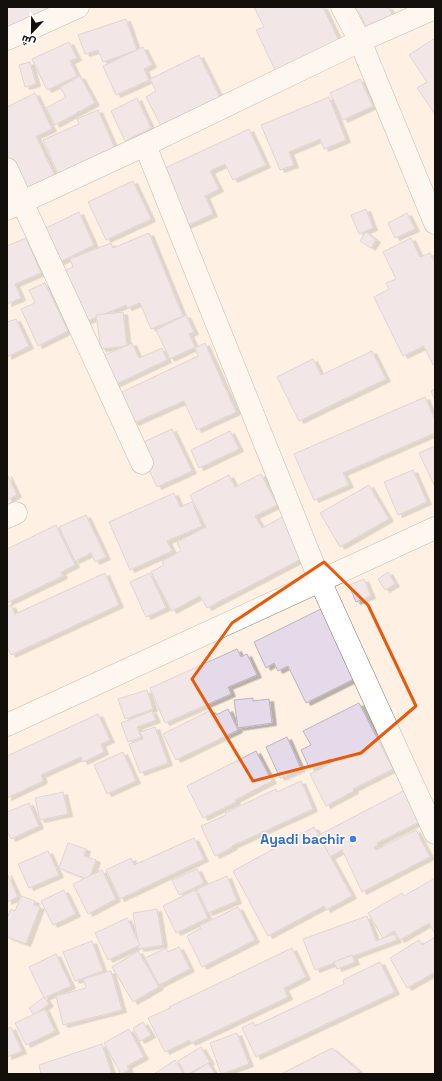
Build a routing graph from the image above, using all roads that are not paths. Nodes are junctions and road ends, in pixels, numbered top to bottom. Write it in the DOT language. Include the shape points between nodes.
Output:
graph roads {
  1 [pos="78,7"];
  2 [pos="342,7"];
  3 [pos="435,8"];
  4 [pos="7,39"];
  5 [pos="360,41"];
  6 [pos="145,145"];
  7 [pos="7,169"];
  8 [pos="14,205"];
  9 [pos="435,222"];
  10 [pos="142,463"];
  11 [pos="435,528"];
  12 [pos="320,581"];
  13 [pos="7,725"];
  14 [pos="435,833"];
  1 -- 4 [label="street"];
  2 -- 5 [label="street"];
  3 -- 5 [label="street"];
  5 -- 6 [label="street"];
  5 -- 9 [label="street"];
  6 -- 8 [label="street"];
  6 -- 12 [label="street"];
  7 -- 8 [label="street"];
  8 -- 10 [label="street"];
  11 -- 12 [label="street"];
  12 -- 13 [label="street"];
  12 -- 14 [label="street"];
}
